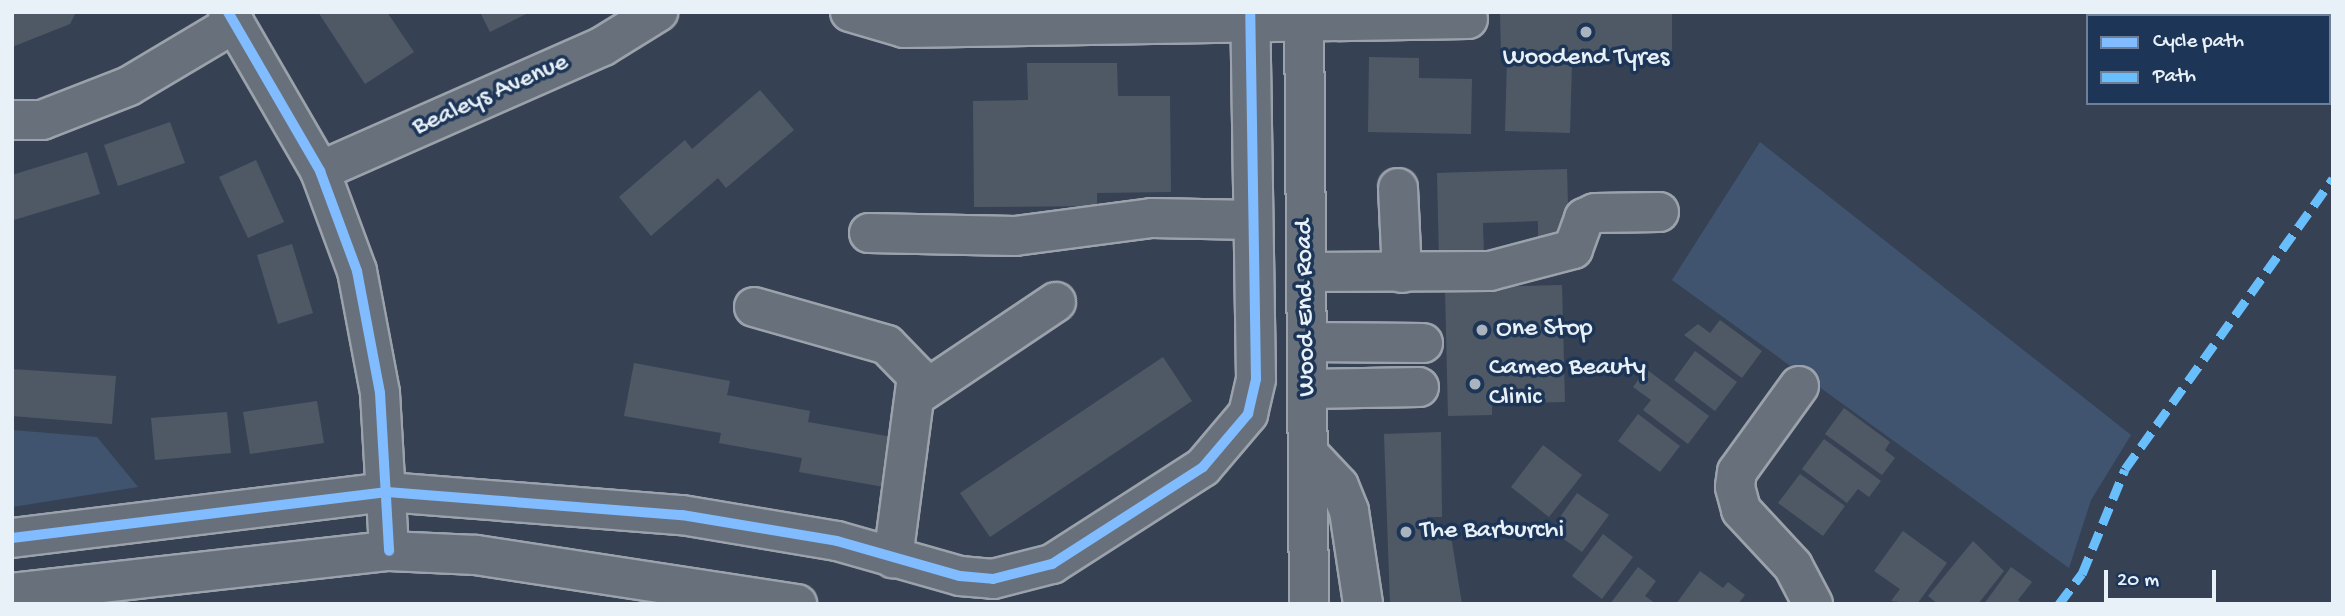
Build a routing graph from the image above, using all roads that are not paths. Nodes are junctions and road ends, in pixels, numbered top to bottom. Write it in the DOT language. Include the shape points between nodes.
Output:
graph roads {
  1 [pos="658,12"];
  2 [pos="850,12"];
  3 [pos="1250,17"];
  4 [pos="1304,17"];
  5 [pos="231,18"];
  6 [pos="1468,19"];
  7 [pos="12,120"];
  8 [pos="320,171"];
  9 [pos="1398,188"];
  10 [pos="1659,212"];
  11 [pos="1253,220"];
  12 [pos="869,233"];
  13 [pos="1307,272"];
  14 [pos="1402,273"];
  15 [pos="1055,302"];
  16 [pos="754,307"];
  17 [pos="1307,342"];
  18 [pos="1423,342"];
  19 [pos="1799,386"];
  20 [pos="1419,387"];
  21 [pos="1308,389"];
  22 [pos="919,394"];
  23 [pos="1308,453"];
  24 [pos="387,492"];
  25 [pos="12,538"];
  26 [pos="389,551"];
  27 [pos="893,558"];
  28 [pos="12,593"];
  29 [pos="797,604"];
  30 [pos="1309,604"];
  31 [pos="1363,604"];
  32 [pos="1813,604"];
  1 -- 8 [label="street, Bealeys Avenue" via="603,46"];
  2 -- 3 [label="street" via="904,28"];
  3 -- 4 [label="street"];
  3 -- 11 [label="street"];
  4 -- 6 [label="street"];
  4 -- 13 [label="street, Wood End Road"];
  5 -- 7 [label="street" via="129,86 42,120"];
  5 -- 8 [label="street"];
  8 -- 24 [label="street" via="371,331"];
  9 -- 14 [label="street"];
  10 -- 14 [label="street" via="1595,212 1584,218 1573,249 1540,262 1490,271"];
  11 -- 12 [label="street" via="1152,218 1015,236"];
  11 -- 27 [label="street" via="1256,379 1248,414 1227,444 1110,526 1026,573 960,576"];
  13 -- 14 [label="street"];
  13 -- 17 [label="street, Wood End Road"];
  15 -- 22 [label="street"];
  16 -- 22 [label="street" via="887,345 905,359"];
  17 -- 18 [label="street"];
  17 -- 21 [label="street, Wood End Road"];
  19 -- 32 [label="street" via="1737,472 1735,487 1741,510 1793,566"];
  20 -- 21 [label="street"];
  21 -- 23 [label="street, Wood End Road"];
  22 -- 27 [label="street"];
  23 -- 30 [label="street, Wood End Road"];
  23 -- 31 [label="street" via="1339,485 1349,511"];
  24 -- 25 [label="street"];
  24 -- 26 [label="street"];
  24 -- 27 [label="street" via="682,515 837,541"];
  26 -- 28 [label="street"];
  26 -- 29 [label="street" via="476,555"];
}
